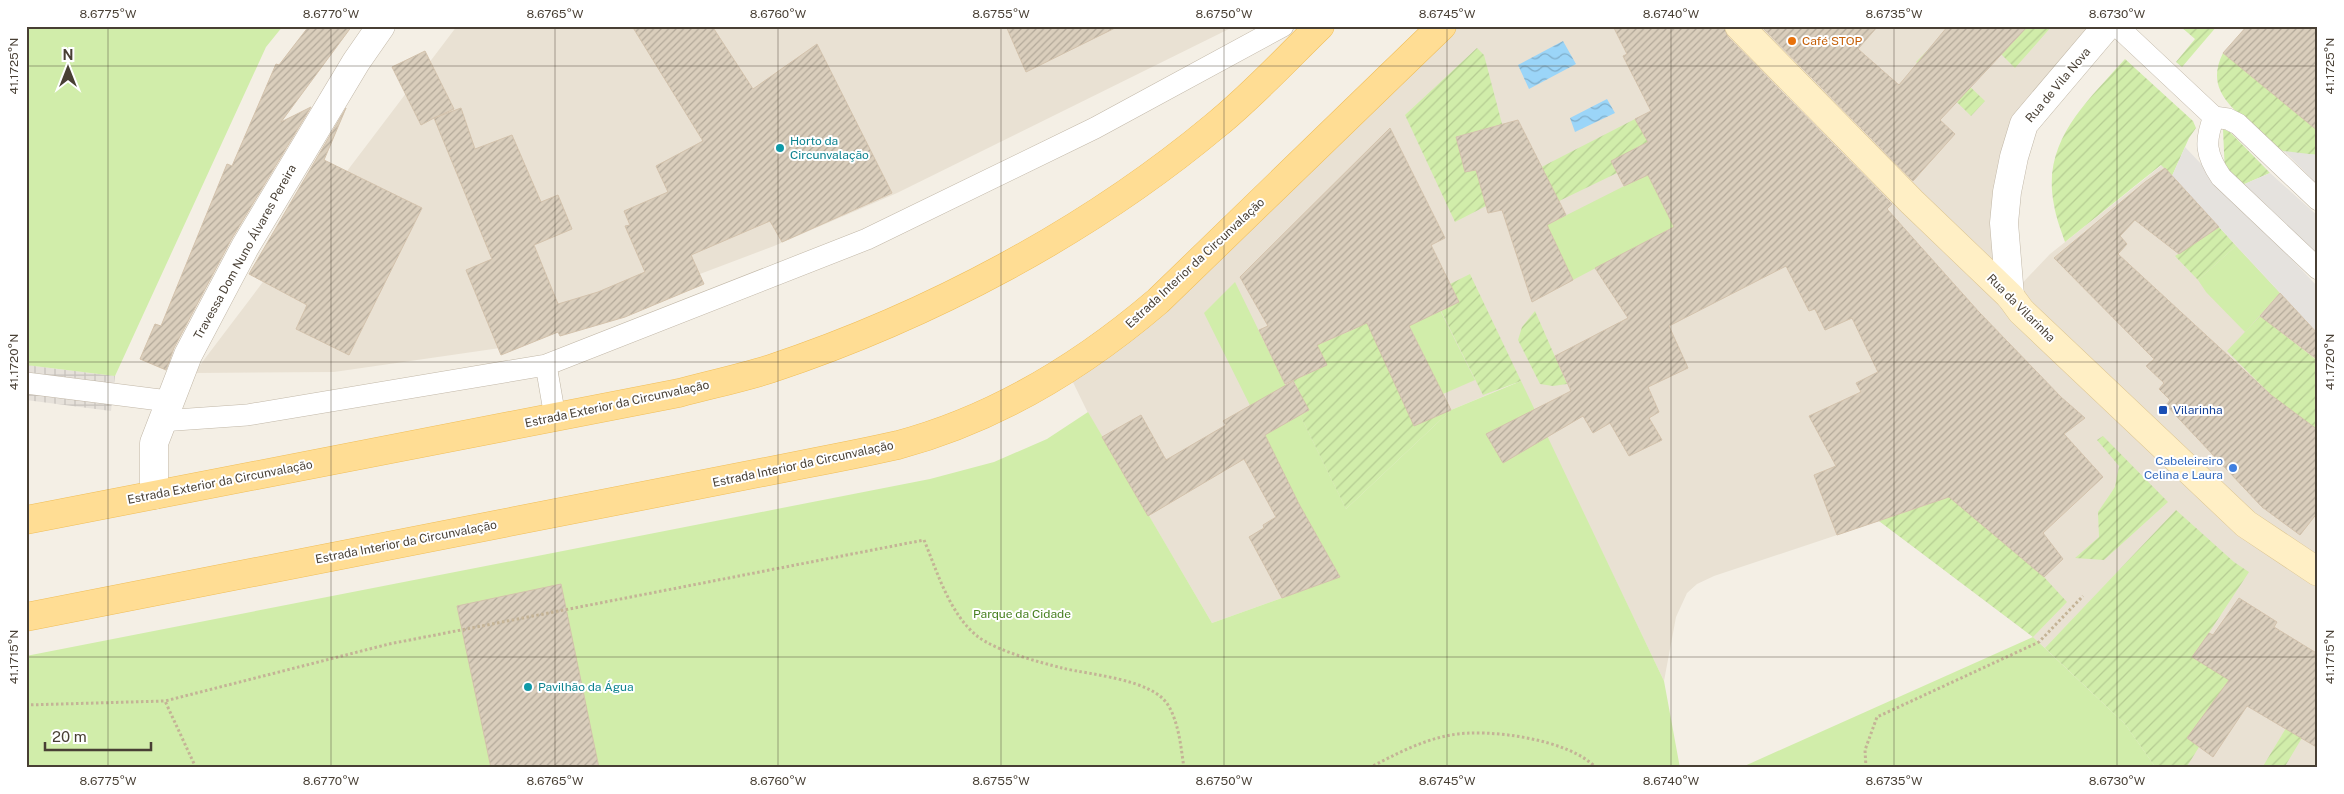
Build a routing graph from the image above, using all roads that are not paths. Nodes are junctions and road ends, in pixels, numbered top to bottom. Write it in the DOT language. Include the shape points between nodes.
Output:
graph roads {
  1 [pos="381,26"];
  2 [pos="1282,26"];
  3 [pos="1320,26"];
  4 [pos="1442,26"];
  5 [pos="1739,26"];
  6 [pos="2108,26"];
  7 [pos="2117,26"];
  8 [pos="2214,117"];
  9 [pos="2318,200"];
  10 [pos="2318,269"];
  11 [pos="2010,296"];
  12 [pos="546,365"];
  13 [pos="26,383"];
  14 [pos="165,411"];
  15 [pos="555,417"];
  16 [pos="154,495"];
  17 [pos="26,520"];
  18 [pos="2318,572"];
  19 [pos="26,617"];
  1 -- 14 [label="street, Travessa Dom Nuno Álvares Pereira" via="245,247 188,355"];
  2 -- 12 [label="lane" via="1095,128 867,239"];
  3 -- 15 [label="main road, Estrada Exterior da Circunvalação" via="1217,125 1097,213 1018,261 858,335 770,369 679,393"];
  4 -- 19 [label="main road, Estrada Interior da Circunvalação" via="1158,301 1124,330 1068,370 1030,392 959,424 899,444 805,464"];
  5 -- 11 [label="main road, Rua da Vilarinha" via="1912,202"];
  6 -- 11 [label="street, Rua de Vila Nova" via="2024,124 2014,157 2005,215 2004,242"];
  7 -- 8 [label="lane"];
  8 -- 9 [label="lane" via="2238,124"];
  8 -- 10 [label="lane" via="2207,144 2210,161 2221,177"];
  11 -- 18 [label="main road, Rua da Vilarinha" via="2021,312 2246,524"];
  12 -- 14 [label="lane" via="247,415"];
  12 -- 15 [label="lane"];
  13 -- 14 [label="lane"];
  14 -- 16 [label="street, Travessa Dom Nuno Álvares Pereira" via="154,443"];
  15 -- 16 [label="main road, Estrada Exterior da Circunvalação"];
  16 -- 17 [label="main road, Estrada Exterior da Circunvalação"];
}
